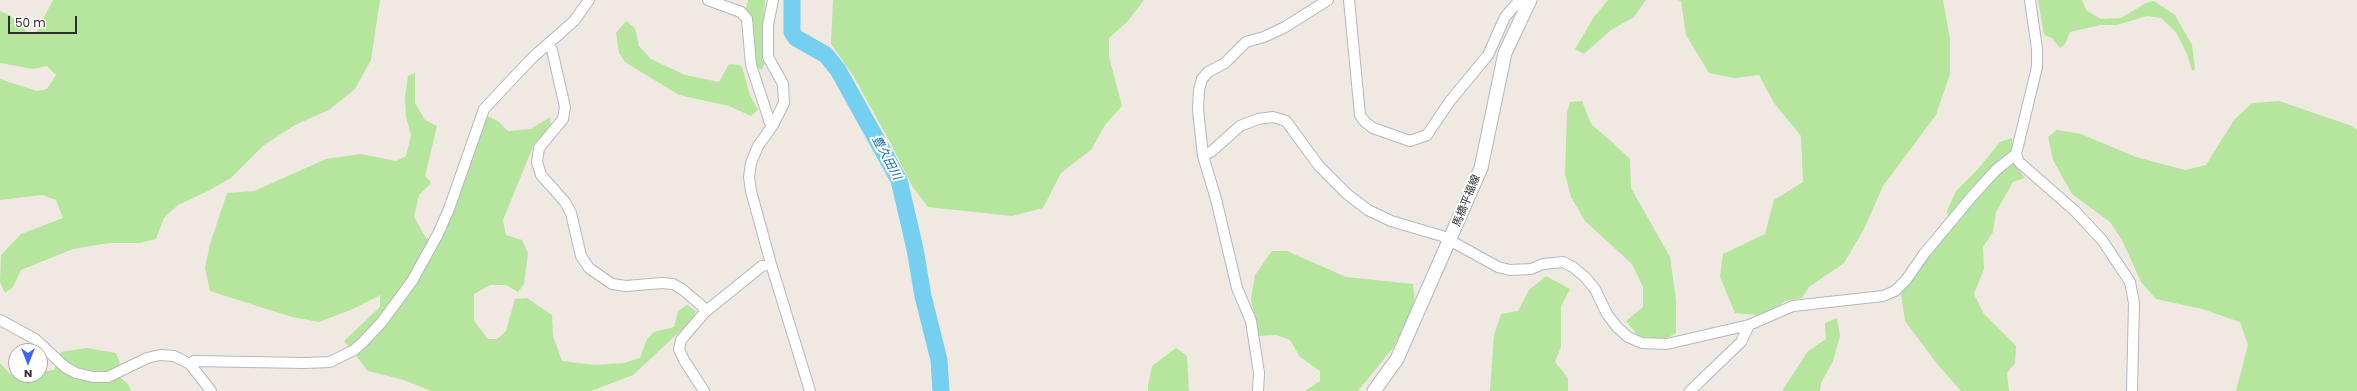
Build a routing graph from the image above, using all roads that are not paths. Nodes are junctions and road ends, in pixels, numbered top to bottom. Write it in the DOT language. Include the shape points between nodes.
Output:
graph roads {
  1 [pos="588,0"];
  2 [pos="708,0"];
  3 [pos="773,0"];
  4 [pos="1328,0"];
  5 [pos="1349,0"];
  6 [pos="2030,0"];
  7 [pos="1529,2"];
  8 [pos="548,45"];
  9 [pos="773,125"];
  10 [pos="2016,154"];
  11 [pos="1203,156"];
  12 [pos="1451,240"];
  13 [pos="771,264"];
  14 [pos="705,312"];
  15 [pos="0,320"];
  16 [pos="1749,325"];
  17 [pos="190,364"];
  18 [pos="211,391"];
  19 [pos="704,391"];
  20 [pos="810,391"];
  21 [pos="1258,391"];
  22 [pos="1374,391"];
  23 [pos="1690,391"];
  24 [pos="2132,391"];
  1 -- 8 [label="street" via="574,21"];
  2 -- 9 [label="street" via="741,12 747,19 751,65 770,123"];
  3 -- 9 [label="street" via="768,25 768,57 785,92 784,103"];
  4 -- 11 [label="street" via="1285,27 1246,42 1202,79 1198,110"];
  5 -- 7 [label="street" via="1360,115 1373,128 1410,141 1427,135 1450,101 1488,55 1506,17 1517,3"];
  6 -- 10 [label="street" via="2037,67"];
  7 -- 12 [label="main road, 馬橋平福線" via="1505,53 1485,152"];
  8 -- 14 [label="street" via="552,50 565,107 563,119 539,148 537,162 541,175 565,202 571,213 582,256 588,268 612,284 673,284"];
  8 -- 17 [label="street" via="484,108 450,209 438,234 404,292 363,342 354,350 330,362 194,361"];
  9 -- 13 [label="street" via="758,146 749,177 750,191"];
  10 -- 16 [label="street" via="1996,170 1974,194 1895,291 1883,296 1793,306"];
  10 -- 24 [label="street" via="2022,165 2075,211 2102,240 2130,282 2134,303"];
  11 -- 12 [label="street" via="1240,126 1258,118 1273,116 1286,121 1318,166 1368,210 1391,221"];
  11 -- 21 [label="street" via="1237,288 1251,321 1259,373"];
  12 -- 16 [label="street" via="1498,267 1510,270 1531,269 1553,262 1563,262 1573,267 1595,289 1607,314 1617,327 1628,337 1642,343 1667,344"];
  12 -- 22 [label="main road, 馬橋平福線" via="1397,359"];
  13 -- 14 [label="street" via="762,266"];
  13 -- 20 [label="street"];
  14 -- 19 [label="street" via="686,333 679,349"];
  15 -- 17 [label="street" via="35,339 65,367 92,378 108,377 147,358 160,355 174,356"];
  16 -- 23 [label="street" via="1741,342"];
  17 -- 18 [label="street"];
}
